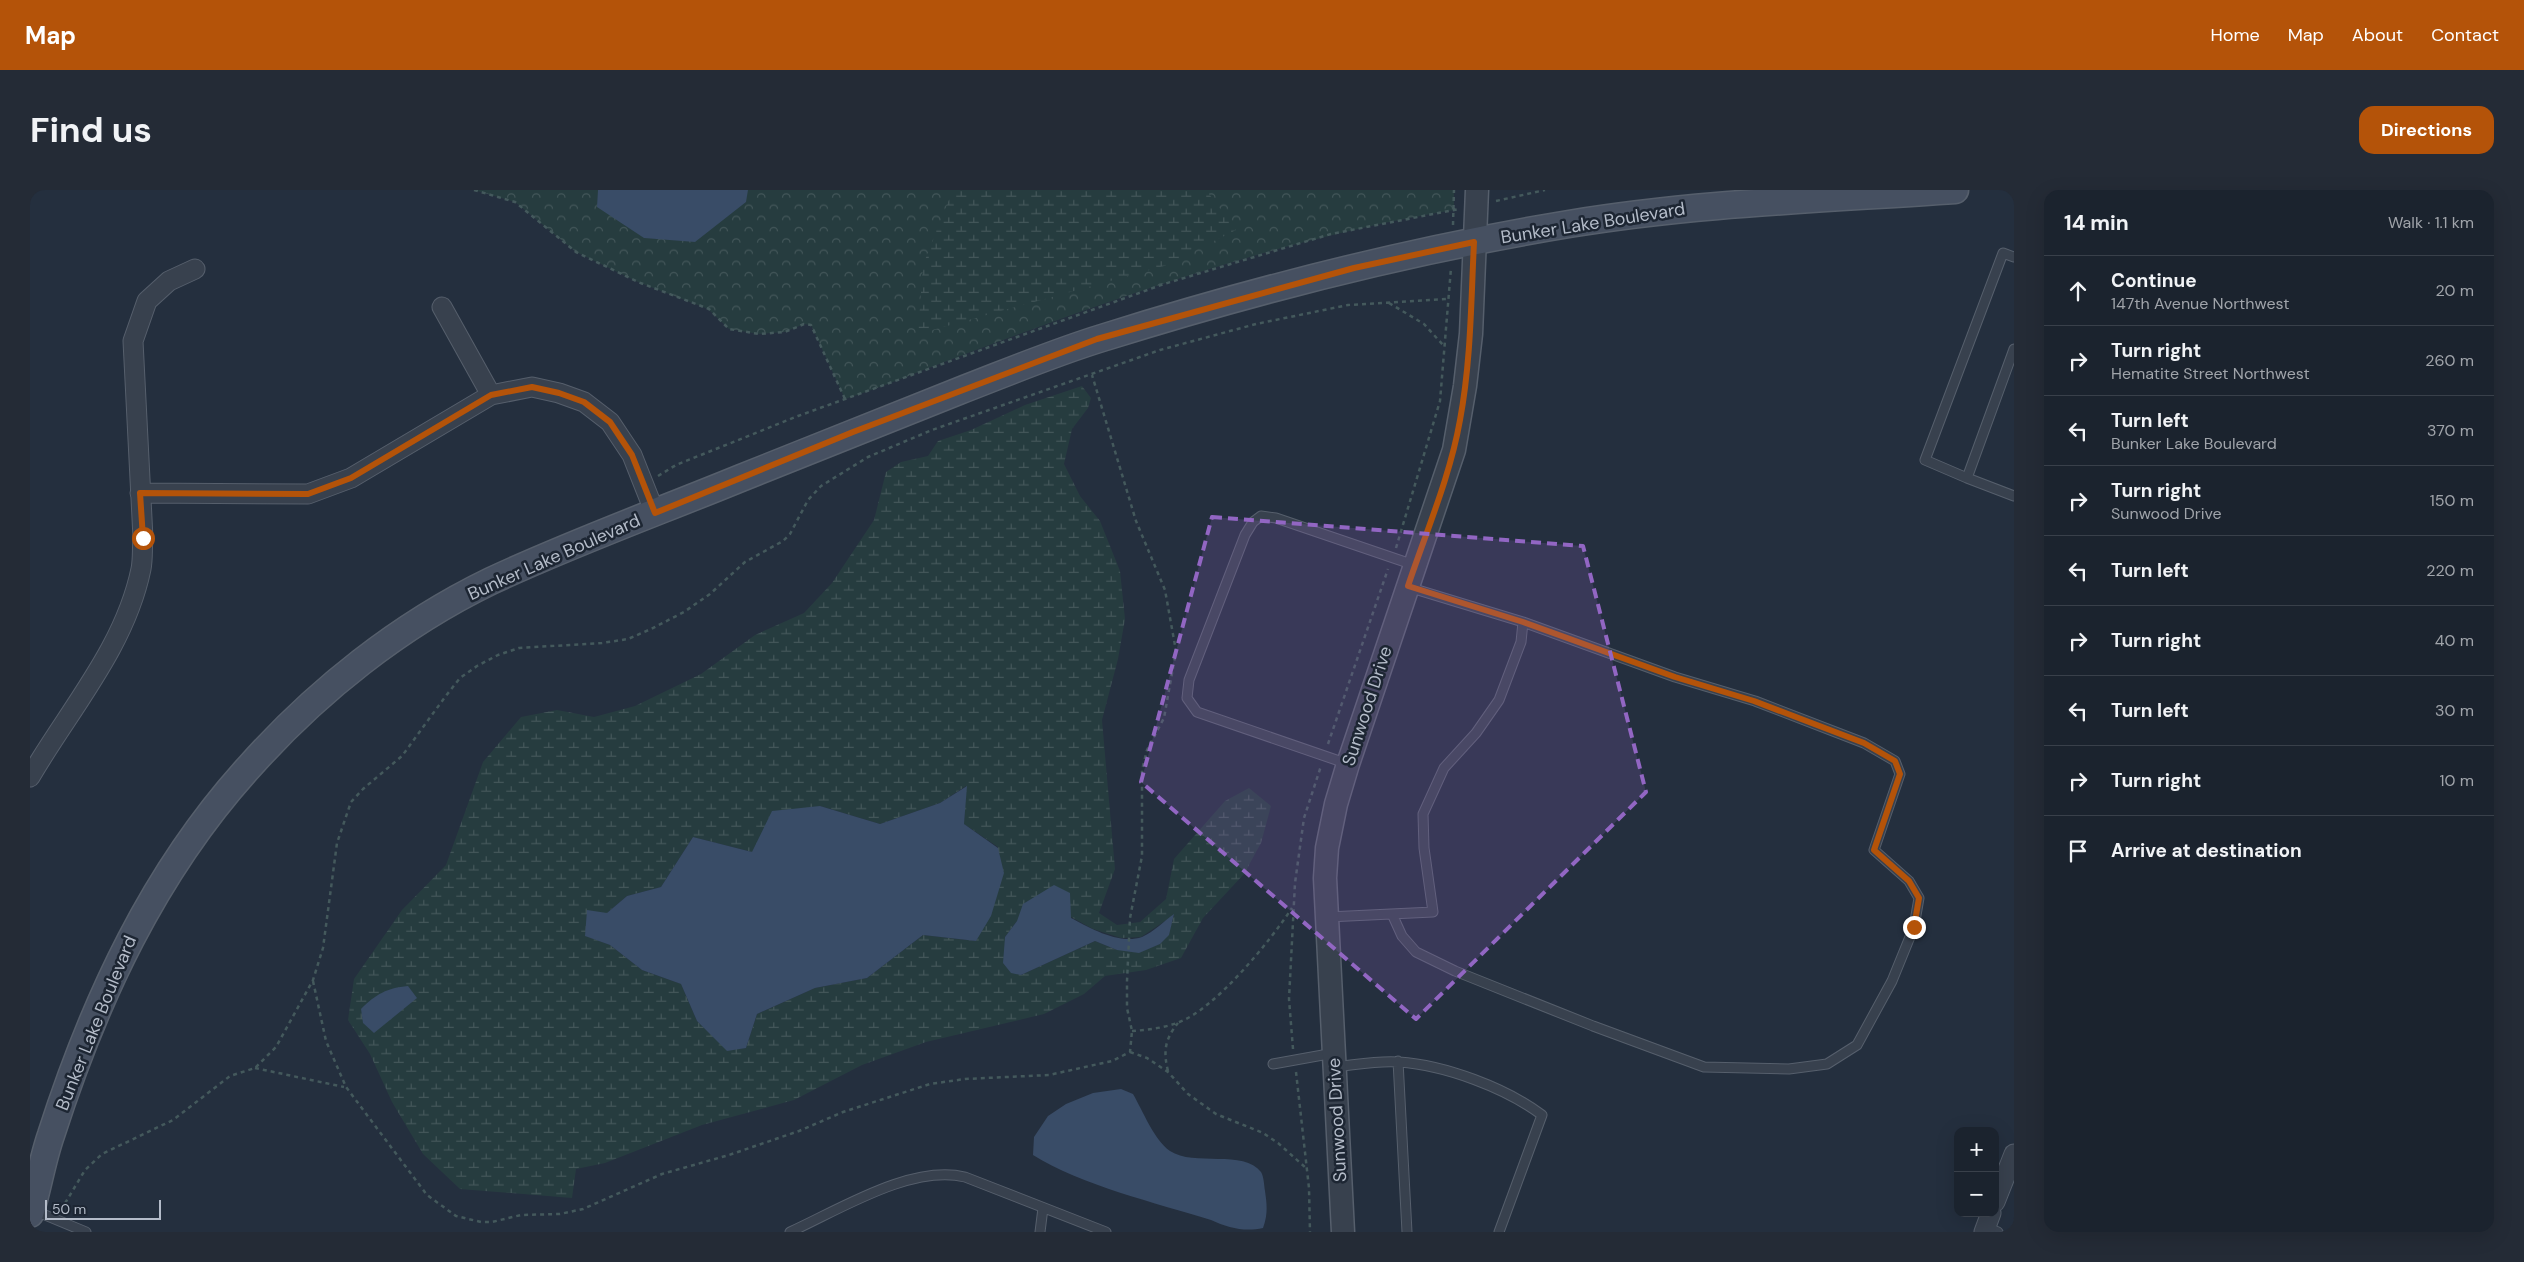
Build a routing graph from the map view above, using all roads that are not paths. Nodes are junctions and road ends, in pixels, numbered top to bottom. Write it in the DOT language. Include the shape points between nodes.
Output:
graph roads {
  1 [pos="1478,190"];
  2 [pos="1955,190"];
  3 [pos="1474,242"];
  4 [pos="2014,257"];
  5 [pos="195,269"];
  6 [pos="442,307"];
  7 [pos="2014,349"];
  8 [pos="491,395"];
  9 [pos="1968,478"];
  10 [pos="140,493"];
  11 [pos="2014,496"];
  12 [pos="655,513"];
  13 [pos="1411,576"];
  14 [pos="1523,622"];
  15 [pos="1348,764"];
  16 [pos="30,778"];
  17 [pos="1392,914"];
  18 [pos="1325,918"];
  19 [pos="1334,1060"];
  20 [pos="1398,1061"];
  21 [pos="1273,1064"];
  22 [pos="50,1137"];
  23 [pos="2014,1154"];
  24 [pos="30,1175"];
  25 [pos="1999,1192"];
  26 [pos="1043,1208"];
  27 [pos="31,1211"];
  28 [pos="86,1232"];
  29 [pos="790,1232"];
  30 [pos="1040,1232"];
  31 [pos="1106,1232"];
  32 [pos="1343,1232"];
  33 [pos="1407,1232"];
  34 [pos="1499,1232"];
  1 -- 3 [label="street, Sunwood Drive"];
  2 -- 3 [label="main road, Bunker Lake Boulevard" via="1670,210 1573,223"];
  3 -- 12 [label="main road, Bunker Lake Boulevard" via="1354,268 1097,339 853,432"];
  3 -- 13 [label="street, Sunwood Drive" via="1471,334 1460,420 1454,450"];
  4 -- 9 [label="lane" via="2003,253 1925,460"];
  5 -- 10 [label="street" via="169,281 147,301 136,328 133,377"];
  6 -- 8 [label="street"];
  7 -- 9 [label="lane"];
  8 -- 10 [label="street" via="351,478 308,494"];
  8 -- 12 [label="street" via="532,387 584,402 610,422 622,437"];
  9 -- 11 [label="lane"];
  10 -- 16 [label="street" via="142,567 135,594 112,647"];
  12 -- 22 [label="main road, Bunker Lake Boulevard" via="496,579 435,612 355,668 302,712 256,758 200,826 134,930 110,980"];
  13 -- 14 [label="lane"];
  13 -- 15 [label="street, Sunwood Drive"];
  13 -- 15 [label="lane" via="1276,518 1262,516 1253,522 1245,535 1189,680 1187,698 1197,712"];
  14 -- 17 [label="lane" via="1520,642 1499,700 1476,733 1444,768 1423,814 1424,848 1434,912"];
  14 -- 17 [label="lane" via="1675,677 1754,701 1864,743 1895,761 1900,774 1874,850 1909,881 1919,898 1914,927 1892,981 1857,1045 1828,1064 1788,1070 1704,1067 1455,971 1416,952 1402,936"];
  15 -- 18 [label="street, Sunwood Drive" via="1327,848"];
  17 -- 18 [label="lane"];
  18 -- 19 [label="street, Sunwood Drive"];
  19 -- 20 [label="lane"];
  19 -- 21 [label="lane"];
  19 -- 32 [label="street, Sunwood Drive"];
  20 -- 33 [label="lane"];
  20 -- 34 [label="lane" via="1420,1064 1498,1088 1542,1115"];
  22 -- 24 [label="main road, Bunker Lake Boulevard"];
  22 -- 27 [label="main road, Bunker Lake Boulevard"];
  23 -- 25 [label="street"];
  26 -- 29 [label="lane" via="965,1177 932,1174 892,1185"];
  26 -- 30 [label="lane"];
  26 -- 31 [label="lane"];
  27 -- 28 [label="lane"];
}
